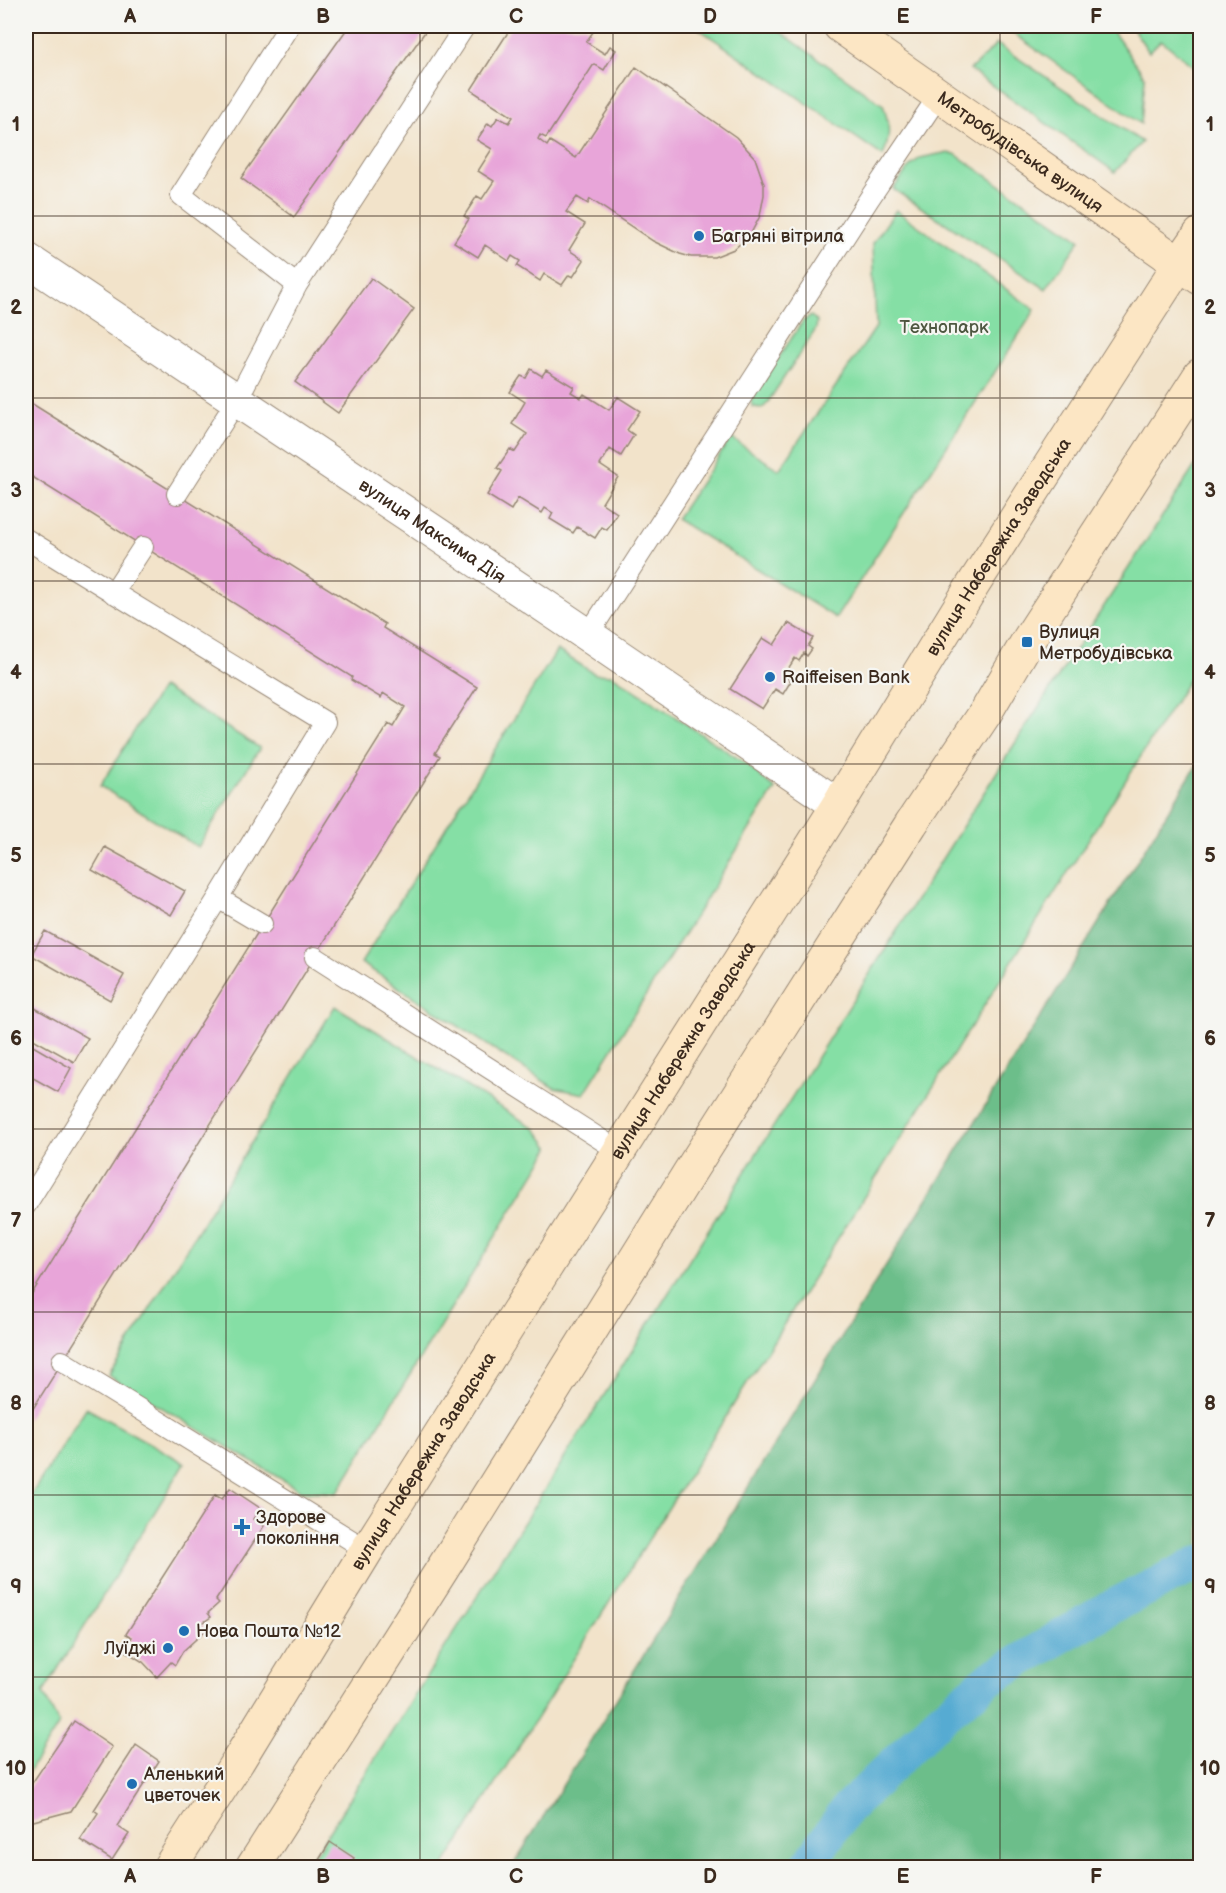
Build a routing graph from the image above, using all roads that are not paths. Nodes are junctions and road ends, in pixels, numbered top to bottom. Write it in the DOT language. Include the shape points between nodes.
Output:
graph roads {
  1 [pos="289,26"];
  2 [pos="465,26"];
  3 [pos="840,26"];
  4 [pos="939,95"];
  5 [pos="1200,234"];
  6 [pos="26,259"];
  7 [pos="1190,271"];
  8 [pos="297,285"];
  9 [pos="1200,375"];
  10 [pos="237,400"];
  11 [pos="177,494"];
  12 [pos="26,539"];
  13 [pos="143,547"];
  14 [pos="113,593"];
  15 [pos="588,635"];
  16 [pos="838,805"];
  17 [pos="218,898"];
  18 [pos="262,924"];
  19 [pos="315,957"];
  20 [pos="619,1151"];
  21 [pos="26,1205"];
  22 [pos="62,1361"];
  23 [pos="367,1550"];
  24 [pos="169,1868"];
  25 [pos="252,1868"];
  1 -- 8 [label="lane" via="181,195"];
  2 -- 8 [label="lane"];
  3 -- 4 [label="main road, Метробудівська вулиця"];
  4 -- 7 [label="main road, Метробудівська вулиця"];
  4 -- 15 [label="lane"];
  5 -- 7 [label="main road, вулиця Набережна Заводська"];
  6 -- 10 [label="street, вулиця Максима Дія"];
  7 -- 16 [label="main road, вулиця Набережна Заводська" via="973,585"];
  8 -- 10 [label="lane"];
  9 -- 25 [label="main road" via="689,1173"];
  10 -- 11 [label="lane"];
  10 -- 15 [label="street, вулиця Максима Дія"];
  12 -- 14 [label="lane"];
  13 -- 14 [label="lane"];
  14 -- 17 [label="lane" via="325,722"];
  15 -- 16 [label="street, вулиця Максима Дія"];
  16 -- 20 [label="main road, вулиця Набережна Заводська"];
  17 -- 18 [label="lane"];
  17 -- 21 [label="lane"];
  19 -- 20 [label="lane"];
  20 -- 23 [label="main road, вулиця Набережна Заводська"];
  22 -- 23 [label="lane"];
  23 -- 24 [label="main road, вулиця Набережна Заводська"];
}
